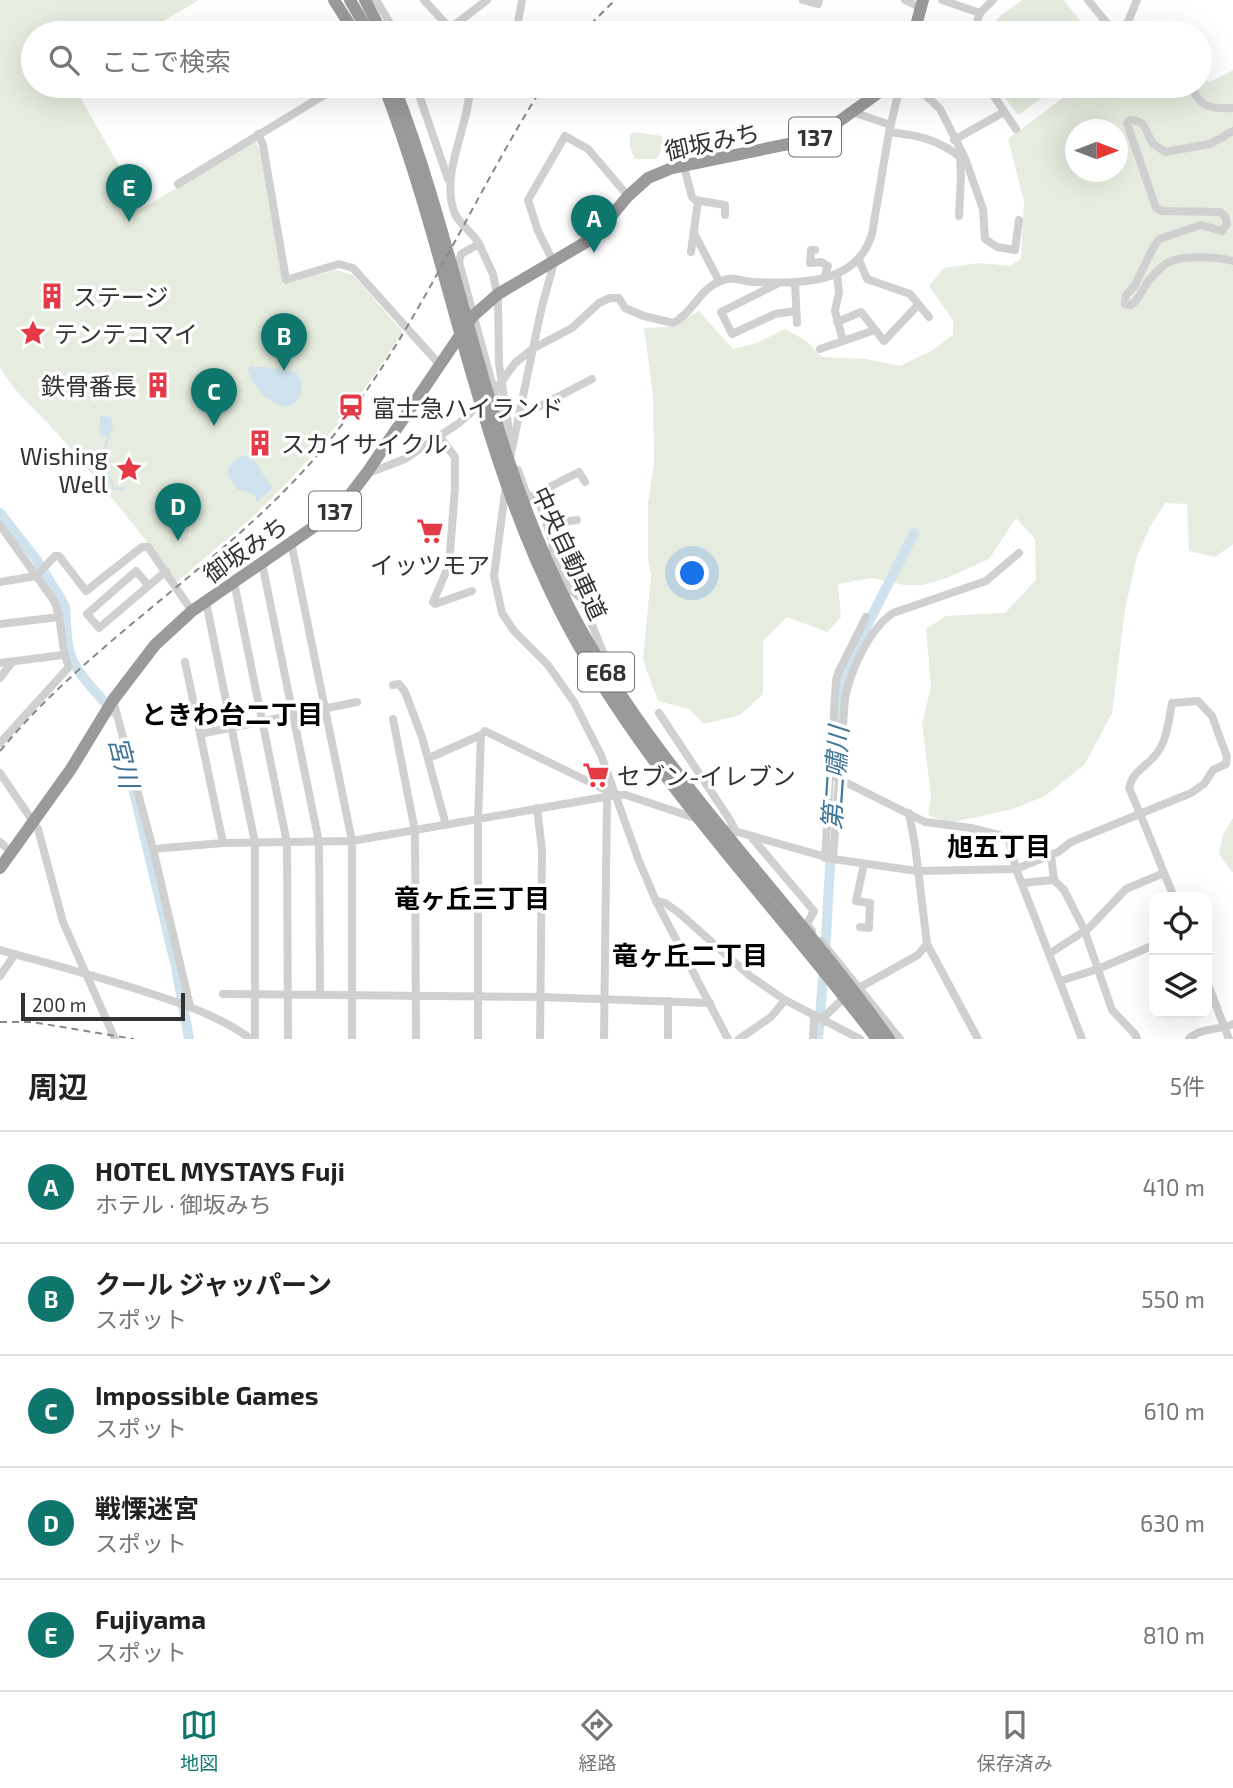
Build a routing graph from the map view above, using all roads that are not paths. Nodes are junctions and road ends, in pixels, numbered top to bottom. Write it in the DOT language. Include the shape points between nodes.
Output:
graph roads {
  1 [pos="334,0"];
  2 [pos="340,0"];
  3 [pos="351,0"];
  4 [pos="365,0"];
  5 [pos="376,0"];
  6 [pos="441,0"];
  7 [pos="487,0"];
  8 [pos="522,0"];
  9 [pos="803,0"];
  10 [pos="818,0"];
  11 [pos="905,0"];
  12 [pos="942,0"];
  13 [pos="993,0"];
  14 [pos="1088,0"];
  15 [pos="1101,0"];
  16 [pos="1137,0"];
  17 [pos="428,4"];
  18 [pos="922,4"];
  19 [pos="1097,11"];
  20 [pos="981,13"];
  21 [pos="349,21"];
  22 [pos="351,21"];
  23 [pos="362,21"];
  24 [pos="376,21"];
  25 [pos="392,21"];
  26 [pos="441,21"];
  27 [pos="463,21"];
  28 [pos="518,21"];
  29 [pos="917,21"];
  30 [pos="977,21"];
  31 [pos="1106,21"];
  32 [pos="1128,21"];
  33 [pos="319,98"];
  34 [pos="388,98"];
  35 [pos="398,98"];
  36 [pos="405,98"];
  37 [pos="420,98"];
  38 [pos="470,98"];
  39 [pos="871,98"];
  40 [pos="897,98"];
  41 [pos="929,98"];
  42 [pos="994,98"];
  43 [pos="1196,98"];
  44 [pos="1233,108"];
  45 [pos="852,112"];
  46 [pos="1004,112"];
  47 [pos="890,128"];
  48 [pos="1016,129"];
  49 [pos="1233,131"];
  50 [pos="258,134"];
  51 [pos="954,140"];
  52 [pos="684,167"];
  53 [pos="449,181"];
  54 [pos="178,184"];
  55 [pos="628,196"];
  56 [pos="698,201"];
  57 [pos="435,208"];
  58 [pos="725,215"];
  59 [pos="959,216"];
  60 [pos="1019,219"];
  61 [pos="694,233"];
  62 [pos="479,244"];
  63 [pos="441,249"];
  64 [pos="815,250"];
  65 [pos="691,252"];
  66 [pos="859,260"];
  67 [pos="1233,261"];
  68 [pos="554,263"];
  69 [pos="836,274"];
  70 [pos="824,278"];
  71 [pos="719,281"];
  72 [pos="795,282"];
  73 [pos="780,283"];
  74 [pos="496,289"];
  75 [pos="499,300"];
  76 [pos="918,305"];
  77 [pos="796,311"];
  78 [pos="473,316"];
  79 [pos="929,317"];
  80 [pos="837,322"];
  81 [pos="797,323"];
  82 [pos="876,330"];
  83 [pos="844,341"];
  84 [pos="534,348"];
  85 [pos="820,349"];
  86 [pos="440,365"];
  87 [pos="592,379"];
  88 [pos="502,382"];
  89 [pos="494,392"];
  90 [pos="519,417"];
  91 [pos="439,436"];
  92 [pos="508,438"];
  93 [pos="511,451"];
  94 [pos="366,474"];
  95 [pos="585,482"];
  96 [pos="522,505"];
  97 [pos="578,520"];
  98 [pos="547,524"];
  99 [pos="0,525"];
  100 [pos="11,539"];
  101 [pos="0,540"];
  102 [pos="291,542"];
  103 [pos="1019,553"];
  104 [pos="262,563"];
  105 [pos="166,571"];
  106 [pos="37,575"];
  107 [pos="0,582"];
  108 [pos="234,582"];
  109 [pos="148,585"];
  110 [pos="472,591"];
  111 [pos="206,602"];
  112 [pos="192,611"];
  113 [pos="59,617"];
  114 [pos="866,617"];
  115 [pos="0,624"];
  116 [pos="603,652"];
  117 [pos="63,655"];
  118 [pos="12,662"];
  119 [pos="185,662"];
  120 [pos="0,663"];
  121 [pos="0,678"];
  122 [pos="393,685"];
  123 [pos="357,702"];
  124 [pos="110,706"];
  125 [pos="325,709"];
  126 [pos="659,713"];
  127 [pos="293,715"];
  128 [pos="393,719"];
  129 [pos="263,722"];
  130 [pos="231,728"];
  131 [pos="200,733"];
  132 [pos="481,735"];
  133 [pos="0,743"];
  134 [pos="429,758"];
  135 [pos="0,773"];
  136 [pos="834,776"];
  137 [pos="611,796"];
  138 [pos="537,808"];
  139 [pos="909,813"];
  140 [pos="1140,814"];
  141 [pos="478,820"];
  142 [pos="34,821"];
  143 [pos="446,825"];
  144 [pos="713,828"];
  145 [pos="415,831"];
  146 [pos="732,836"];
  147 [pos="752,838"];
  148 [pos="352,841"];
  149 [pos="0,842"];
  150 [pos="319,842"];
  151 [pos="222,843"];
  152 [pos="255,843"];
  153 [pos="287,843"];
  154 [pos="153,849"];
  155 [pos="10,852"];
  156 [pos="1051,855"];
  157 [pos="828,859"];
  158 [pos="864,864"];
  159 [pos="0,868"];
  160 [pos="1016,869"];
  161 [pos="917,871"];
  162 [pos="1164,873"];
  163 [pos="1054,880"];
  164 [pos="1022,883"];
  165 [pos="1172,892"];
  166 [pos="656,901"];
  167 [pos="860,927"];
  168 [pos="1085,930"];
  169 [pos="928,944"];
  170 [pos="811,947"];
  171 [pos="1149,947"];
  172 [pos="0,950"];
  173 [pos="15,954"];
  174 [pos="1049,954"];
  175 [pos="1098,969"];
  176 [pos="86,974"];
  177 [pos="0,976"];
  178 [pos="1059,981"];
  179 [pos="860,987"];
  180 [pos="223,994"];
  181 [pos="256,994"];
  182 [pos="288,995"];
  183 [pos="320,995"];
  184 [pos="352,996"];
  185 [pos="416,996"];
  186 [pos="478,996"];
  187 [pos="1212,996"];
  188 [pos="540,997"];
  189 [pos="604,998"];
  190 [pos="785,1000"];
  191 [pos="668,1001"];
  192 [pos="710,1003"];
  193 [pos="188,1006"];
  194 [pos="819,1019"];
  195 [pos="1233,1024"];
  196 [pos="1224,1028"];
  197 [pos="115,1039"];
  198 [pos="253,1039"];
  199 [pos="288,1039"];
  200 [pos="352,1039"];
  201 [pos="416,1039"];
  202 [pos="478,1039"];
  203 [pos="540,1039"];
  204 [pos="604,1039"];
  205 [pos="668,1039"];
  206 [pos="728,1039"];
  207 [pos="739,1039"];
  208 [pos="813,1039"];
  209 [pos="860,1039"];
  210 [pos="877,1039"];
  211 [pos="889,1039"];
  212 [pos="900,1039"];
  213 [pos="978,1039"];
  214 [pos="1082,1039"];
  215 [pos="1137,1039"];
  216 [pos="1189,1039"];
  217 [pos="1229,1039"];
  1 -- 21 [label="highway"];
  2 -- 22 [label="highway"];
  3 -- 23 [label="highway"];
  4 -- 24 [label="highway"];
  5 -- 25 [label="street"];
  6 -- 17 [label="street"];
  7 -- 27 [label="street"];
  8 -- 28 [label="street"];
  9 -- 10 [label="street" via="818,4"];
  11 -- 18 [label="street"];
  12 -- 20 [label="street"];
  13 -- 20 [label="street"];
  14 -- 19 [label="street"];
  15 -- 19 [label="street"];
  16 -- 32 [label="street"];
  17 -- 26 [label="street"];
  18 -- 29 [label="highway"];
  19 -- 31 [label="street"];
  20 -- 30 [label="street"];
  33 -- 50 [label="street"];
  34 -- 63 [label="highway, 中央自動車道 / E68"];
  35 -- 57 [label="highway, 中央自動車道 / E68"];
  36 -- 57 [label="highway"];
  37 -- 53 [label="street"];
  38 -- 53 [label="street"];
  39 -- 45 [label="highway, 御坂みち / 137"];
  40 -- 47 [label="street"];
  41 -- 51 [label="street" via="948,121"];
  42 -- 46 [label="street"];
  43 -- 44 [label="street" via="1202,105"];
  45 -- 47 [label="street"];
  45 -- 52 [label="highway, 御坂みち / 137" via="808,140"];
  46 -- 48 [label="street"];
  46 -- 51 [label="street"];
  47 -- 59 [label="street" via="942,144 960,157"];
  47 -- 66 [label="street" via="872,234"];
  49 -- 67 [label="street" via="1210,144 1165,152 1154,145 1146,127 1137,120 1127,123 1156,208 1220,212 1227,224 1222,231 1202,225 1159,239 1125,304 1137,301 1151,277 1170,261"];
  50 -- 54 [label="street"];
  50 -- 86 [label="street" via="286,280 339,264 353,268"];
  51 -- 60 [label="street" via="983,209 985,239 1015,250"];
  52 -- 55 [label="highway, 御坂みち / 137" via="648,178"];
  52 -- 56 [label="street" via="692,197"];
  53 -- 62 [label="street" via="456,216"];
  55 -- 68 [label="highway, 御坂みち / 137" via="593,238"];
  55 -- 68 [label="street" via="588,149 565,136 528,200"];
  56 -- 58 [label="street" via="725,205"];
  56 -- 61 [label="street"];
  57 -- 63 [label="highway, 中央自動車道 / E68"];
  61 -- 65 [label="street"];
  61 -- 71 [label="street"];
  62 -- 74 [label="street"];
  62 -- 78 [label="street" via="461,254 459,262"];
  63 -- 96 [label="highway, 中央自動車道 / E68"];
  64 -- 70 [label="street" via="811,250 810,263 828,266"];
  66 -- 69 [label="street"];
  66 -- 76 [label="street" via="867,279 910,294"];
  68 -- 78 [label="highway, 御坂みち / 137" via="498,294"];
  68 -- 84 [label="street"];
  69 -- 70 [label="street"];
  69 -- 80 [label="street"];
  70 -- 72 [label="street"];
  71 -- 73 [label="street" via="738,278"];
  71 -- 84 [label="street" via="673,323 644,316 625,308 619,298 610,298 572,328"];
  72 -- 73 [label="street"];
  72 -- 77 [label="street"];
  73 -- 77 [label="street" via="721,312 732,334 775,314"];
  75 -- 88 [label="street"];
  76 -- 79 [label="street"];
  76 -- 82 [label="street" via="884,341"];
  77 -- 81 [label="street"];
  78 -- 86 [label="highway, 御坂みち / 137"];
  78 -- 89 [label="street"];
  80 -- 82 [label="street" via="862,312"];
  80 -- 83 [label="street"];
  82 -- 83 [label="street"];
  83 -- 85 [label="street"];
  84 -- 88 [label="street" via="515,363"];
  84 -- 90 [label="street"];
  86 -- 94 [label="highway, 御坂みち / 137"];
  87 -- 90 [label="street"];
  88 -- 89 [label="street"];
  88 -- 92 [label="street"];
  89 -- 91 [label="street" via="475,412"];
  89 -- 92 [label="street"];
  90 -- 93 [label="street"];
  91 -- 94 [label="street" via="405,459"];
  91 -- 110 [label="street" via="455,457 455,488 449,565 433,602"];
  92 -- 93 [label="street"];
  93 -- 96 [label="street"];
  93 -- 137 [label="street" via="495,562 497,599 508,623 548,665 574,702 601,755"];
  94 -- 102 [label="highway, 御坂みち / 137" via="343,504"];
  95 -- 96 [label="street" via="579,471"];
  96 -- 98 [label="street" via="540,505"];
  96 -- 144 [label="highway, 中央自動車道 / E68" via="594,652"];
  96 -- 144 [label="highway, 中央自動車道 / E68" via="559,609 599,680 653,760 696,815"];
  97 -- 98 [label="street"];
  98 -- 116 [label="street" via="554,558 568,588 581,598"];
  99 -- 100 [label="street"];
  100 -- 101 [label="street"];
  100 -- 106 [label="street"];
  102 -- 104 [label="highway, 御坂みち / 137"];
  102 -- 125 [label="street"];
  103 -- 136 [label="street" via="986,581 883,620 850,680"];
  104 -- 108 [label="highway, 御坂みち / 137"];
  104 -- 127 [label="street"];
  105 -- 106 [label="street" via="148,547 142,547 86,591 59,556"];
  105 -- 109 [label="street"];
  105 -- 112 [label="street"];
  106 -- 107 [label="street"];
  106 -- 113 [label="street"];
  108 -- 111 [label="highway, 御坂みち / 137"];
  108 -- 129 [label="street"];
  109 -- 109 [label="street" via="99,628 87,614 136,571"];
  111 -- 112 [label="highway, 御坂みち / 137"];
  111 -- 130 [label="street"];
  112 -- 124 [label="highway, 御坂みち / 137" via="155,645"];
  113 -- 115 [label="street"];
  113 -- 117 [label="street"];
  114 -- 136 [label="street" via="836,680"];
  117 -- 118 [label="street"];
  117 -- 133 [label="street" via="69,667"];
  118 -- 120 [label="street"];
  118 -- 121 [label="street"];
  119 -- 131 [label="street"];
  122 -- 134 [label="street" via="399,684 405,692"];
  123 -- 125 [label="street"];
  124 -- 142 [label="highway, 御坂みち / 137"];
  124 -- 154 [label="street" via="118,709"];
  125 -- 127 [label="street"];
  125 -- 148 [label="street"];
  126 -- 146 [label="street" via="730,820"];
  127 -- 129 [label="street"];
  127 -- 150 [label="street"];
  128 -- 145 [label="street"];
  129 -- 130 [label="street"];
  129 -- 153 [label="street"];
  130 -- 131 [label="street"];
  130 -- 152 [label="street"];
  131 -- 151 [label="street"];
  132 -- 134 [label="street"];
  132 -- 137 [label="street" via="485,731"];
  132 -- 141 [label="street"];
  134 -- 143 [label="street"];
  135 -- 142 [label="street"];
  136 -- 139 [label="street"];
  136 -- 157 [label="street"];
  137 -- 138 [label="street"];
  137 -- 146 [label="street" via="626,795"];
  137 -- 166 [label="street"];
  137 -- 189 [label="street"];
  138 -- 141 [label="street"];
  138 -- 188 [label="street" via="542,850"];
  139 -- 160 [label="street" via="925,822 999,835 1009,841"];
  139 -- 161 [label="street"];
  140 -- 140 [label="street" via="1191,793 1213,770 1226,764 1212,716 1198,701 1172,704 1158,752 1130,781"];
  140 -- 156 [label="street"];
  140 -- 162 [label="street"];
  141 -- 143 [label="street"];
  141 -- 186 [label="street"];
  142 -- 155 [label="highway, 御坂みち / 137"];
  142 -- 176 [label="street" via="63,922"];
  143 -- 145 [label="street"];
  144 -- 146 [label="highway, 中央自動車道 / E68"];
  144 -- 170 [label="highway, 中央自動車道 / E68"];
  145 -- 148 [label="street"];
  145 -- 185 [label="street"];
  146 -- 147 [label="street"];
  146 -- 170 [label="highway, 中央自動車道 / E68"];
  147 -- 157 [label="street"];
  147 -- 179 [label="street" via="814,911 807,924"];
  148 -- 150 [label="street"];
  148 -- 184 [label="street"];
  149 -- 155 [label="street"];
  150 -- 153 [label="street"];
  150 -- 183 [label="street"];
  151 -- 152 [label="street"];
  151 -- 154 [label="street"];
  152 -- 153 [label="street"];
  152 -- 181 [label="street"];
  153 -- 182 [label="street"];
  154 -- 193 [label="street"];
  155 -- 159 [label="highway, 御坂みち / 137"];
  156 -- 160 [label="street"];
  156 -- 163 [label="street"];
  157 -- 158 [label="street"];
  158 -- 161 [label="street"];
  158 -- 167 [label="street" via="856,901 870,903 869,928"];
  160 -- 161 [label="street"];
  160 -- 164 [label="street"];
  161 -- 169 [label="street"];
  162 -- 165 [label="street"];
  162 -- 168 [label="street" via="1126,889"];
  163 -- 164 [label="street"];
  163 -- 168 [label="street"];
  164 -- 174 [label="street"];
  166 -- 190 [label="street" via="678,912 750,976"];
  166 -- 192 [label="street"];
  168 -- 174 [label="street"];
  168 -- 175 [label="street"];
  169 -- 179 [label="street" via="918,955"];
  169 -- 213 [label="street"];
  170 -- 210 [label="highway, 中央自動車道 / E68"];
  170 -- 211 [label="highway, 中央自動車道 / E68"];
  171 -- 175 [label="street"];
  172 -- 173 [label="street"];
  173 -- 176 [label="street"];
  173 -- 177 [label="street"];
  174 -- 178 [label="street"];
  175 -- 178 [label="street"];
  175 -- 215 [label="street" via="1112,1010"];
  176 -- 193 [label="street"];
  176 -- 197 [label="street"];
  178 -- 214 [label="street"];
  179 -- 194 [label="street"];
  179 -- 212 [label="street"];
  180 -- 181 [label="street"];
  181 -- 182 [label="street"];
  181 -- 198 [label="street"];
  182 -- 183 [label="street"];
  182 -- 199 [label="street"];
  183 -- 184 [label="street"];
  184 -- 185 [label="street"];
  184 -- 200 [label="street"];
  185 -- 186 [label="street"];
  185 -- 201 [label="street"];
  186 -- 188 [label="street"];
  186 -- 202 [label="street"];
  187 -- 196 [label="street"];
  188 -- 189 [label="street"];
  188 -- 203 [label="street"];
  189 -- 191 [label="street"];
  189 -- 204 [label="street"];
  190 -- 194 [label="street"];
  190 -- 207 [label="street" via="771,1017"];
  191 -- 192 [label="street"];
  191 -- 205 [label="street"];
  192 -- 206 [label="street"];
  193 -- 198 [label="street"];
  194 -- 208 [label="street"];
  194 -- 209 [label="street"];
  195 -- 196 [label="street"];
  196 -- 216 [label="street"];
  196 -- 217 [label="street"];
}
